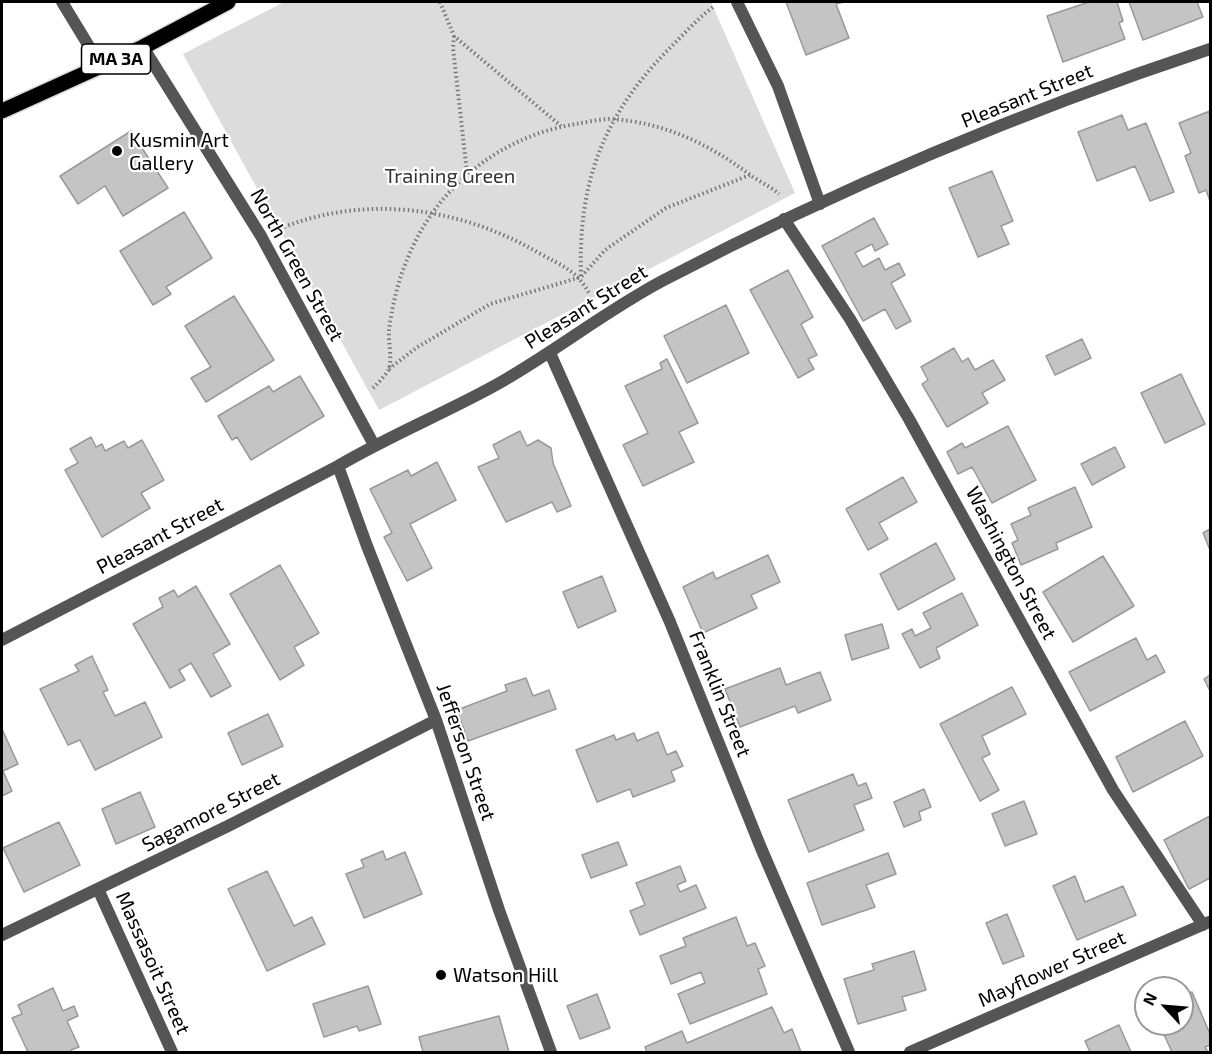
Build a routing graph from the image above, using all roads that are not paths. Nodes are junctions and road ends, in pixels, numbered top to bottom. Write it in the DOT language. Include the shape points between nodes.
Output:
graph roads {
  1 [pos="62,2"];
  2 [pos="228,2"];
  3 [pos="737,2"];
  4 [pos="143,47"];
  5 [pos="1210,49"];
  6 [pos="101,66"];
  7 [pos="2,111"];
  8 [pos="820,204"];
  9 [pos="784,219"];
  10 [pos="550,353"];
  11 [pos="374,445"];
  12 [pos="339,466"];
  13 [pos="2,640"];
  14 [pos="436,720"];
  15 [pos="98,889"];
  16 [pos="1207,923"];
  17 [pos="2,935"];
  18 [pos="172,1053"];
  19 [pos="551,1053"];
  20 [pos="849,1053"];
  21 [pos="910,1053"];
  1 -- 6 [label="street"];
  2 -- 4 [label="main road, MA 3A"];
  3 -- 8 [label="street" via="778,86"];
  4 -- 6 [label="main road, MA 3A"];
  4 -- 11 [label="street, North Green Street" via="261,236"];
  5 -- 8 [label="street, Pleasant Street" via="1069,99"];
  6 -- 7 [label="main road, MA 3A"];
  8 -- 9 [label="street, Pleasant Street"];
  9 -- 10 [label="street, Pleasant Street" via="661,282"];
  9 -- 16 [label="street, Washington Street" via="909,419 1113,790"];
  10 -- 11 [label="street, Pleasant Street" via="493,387"];
  10 -- 20 [label="street, Franklin Street" via="670,622"];
  11 -- 12 [label="street, Pleasant Street"];
  12 -- 13 [label="street, Pleasant Street"];
  12 -- 14 [label="street, Jefferson Street"];
  14 -- 15 [label="street, Sagamore Street"];
  14 -- 19 [label="street, Jefferson Street"];
  15 -- 17 [label="street, Sagamore Street"];
  15 -- 18 [label="street, Massasoit Street"];
  16 -- 21 [label="street, Mayflower Street"];
}
